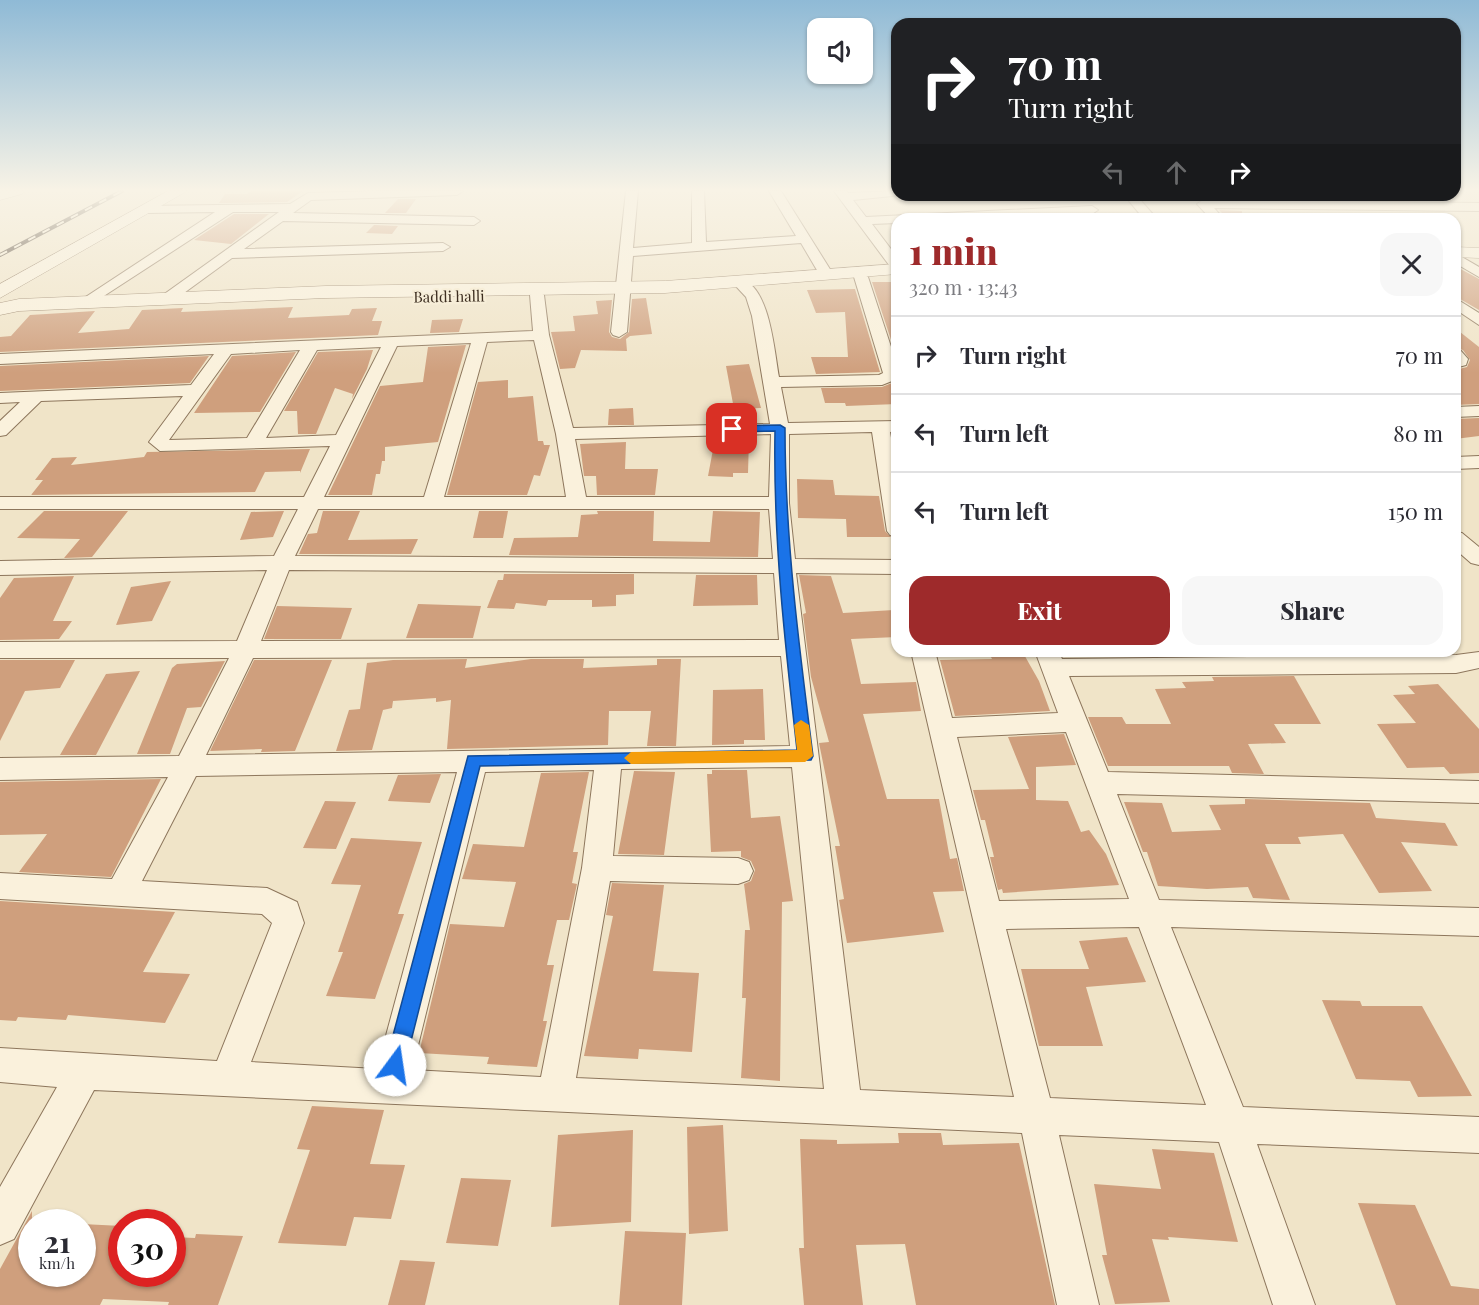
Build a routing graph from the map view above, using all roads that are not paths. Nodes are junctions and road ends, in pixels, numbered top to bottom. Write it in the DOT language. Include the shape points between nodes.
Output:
graph roads {
  1 [pos="71,252"];
  2 [pos="163,252"];
  3 [pos="232,252"];
  4 [pos="311,252"];
  5 [pos="628,252"];
  6 [pos="814,252"];
  7 [pos="1479,253"];
  8 [pos="1461,254"];
  9 [pos="227,255"];
  10 [pos="1461,260"];
  11 [pos="891,269"];
  12 [pos="1479,273"];
  13 [pos="826,274"];
  14 [pos="891,274"];
  15 [pos="861,277"];
  16 [pos="742,284"];
  17 [pos="622,291"];
  18 [pos="0,292"];
  19 [pos="537,295"];
  20 [pos="168,298"];
  21 [pos="85,302"];
  22 [pos="1461,307"];
  23 [pos="0,311"];
  24 [pos="1479,320"];
  25 [pos="619,332"];
  26 [pos="541,334"];
  27 [pos="481,337"];
  28 [pos="392,340"];
  29 [pos="312,344"];
  30 [pos="227,348"];
  31 [pos="0,359"];
  32 [pos="891,372"];
  33 [pos="891,376"];
  34 [pos="771,382"];
  35 [pos="196,390"];
  36 [pos="37,396"];
  37 [pos="0,398"];
  38 [pos="1479,411"];
  39 [pos="1461,412"];
  40 [pos="889,427"];
  41 [pos="780,428"];
  42 [pos="0,431"];
  43 [pos="565,434"];
  44 [pos="343,440"];
  45 [pos="253,444"];
  46 [pos="891,453"];
  47 [pos="1479,462"];
  48 [pos="1461,463"];
  49 [pos="779,502"];
  50 [pos="0,503"];
  51 [pos="432,504"];
  52 [pos="577,504"];
  53 [pos="311,505"];
  54 [pos="1461,544"];
  55 [pos="1479,560"];
  56 [pos="1461,562"];
  57 [pos="281,563"];
  58 [pos="784,567"];
  59 [pos="891,567"];
  60 [pos="0,568"];
  61 [pos="246,648"];
  62 [pos="792,648"];
  63 [pos="0,650"];
  64 [pos="924,657"];
  65 [pos="1050,659"];
  66 [pos="1479,660"];
  67 [pos="1074,722"];
  68 [pos="942,728"];
  69 [pos="805,756"];
  70 [pos="609,758"];
  71 [pos="474,760"];
  72 [pos="188,767"];
  73 [pos="0,768"];
  74 [pos="1098,783"];
  75 [pos="1479,792"];
  76 [pos="597,868"];
  77 [pos="738,871"];
  78 [pos="0,886"];
  79 [pos="120,893"];
  80 [pos="1149,913"];
  81 [pos="987,915"];
  82 [pos="1479,922"];
  83 [pos="0,1065"];
  84 [pos="85,1072"];
  85 [pos="226,1079"];
  86 [pos="390,1087"];
  87 [pos="555,1095"];
  88 [pos="844,1106"];
  89 [pos="1036,1115"];
  90 [pos="1231,1122"];
  91 [pos="1479,1135"];
  92 [pos="0,1225"];
  93 [pos="1078,1305"];
  94 [pos="1294,1305"];
  1 -- 18 [label="street"];
  2 -- 21 [label="street"];
  3 -- 9 [label="street"];
  4 -- 9 [label="street"];
  5 -- 17 [label="street"];
  6 -- 13 [label="street"];
  7 -- 8 [label="street"];
  9 -- 20 [label="street"];
  10 -- 12 [label="street"];
  11 -- 13 [label="street"];
  13 -- 16 [label="street"];
  14 -- 15 [label="street, Baddi halli"];
  15 -- 16 [label="street, Baddi halli"];
  15 -- 32 [label="street"];
  16 -- 17 [label="street, Baddi halli"];
  16 -- 34 [label="street" via="753,295 760,316"];
  17 -- 19 [label="street, Baddi halli"];
  17 -- 20 [label="street" via="326,292"];
  17 -- 25 [label="street"];
  19 -- 23 [label="street, Baddi halli" via="305,298"];
  19 -- 26 [label="street"];
  20 -- 21 [label="street"];
  21 -- 23 [label="street" via="19,305"];
  22 -- 24 [label="street"];
  26 -- 27 [label="street"];
  26 -- 43 [label="street"];
  27 -- 28 [label="street"];
  27 -- 51 [label="street"];
  28 -- 29 [label="street"];
  28 -- 44 [label="street"];
  29 -- 30 [label="street"];
  29 -- 45 [label="street"];
  30 -- 31 [label="street"];
  30 -- 35 [label="street"];
  33 -- 34 [label="street" via="882,380"];
  34 -- 41 [label="street"];
  35 -- 36 [label="street"];
  35 -- 45 [label="street" via="158,442 160,445"];
  36 -- 37 [label="street"];
  36 -- 42 [label="street"];
  38 -- 39 [label="street"];
  40 -- 41 [label="street"];
  40 -- 46 [label="street"];
  41 -- 43 [label="street"];
  41 -- 49 [label="street"];
  43 -- 52 [label="street"];
  44 -- 45 [label="street"];
  44 -- 53 [label="street"];
  47 -- 48 [label="street"];
  49 -- 52 [label="street"];
  49 -- 58 [label="street"];
  50 -- 53 [label="street"];
  51 -- 52 [label="street"];
  51 -- 53 [label="street"];
  53 -- 57 [label="street"];
  54 -- 55 [label="street"];
  55 -- 56 [label="street"];
  57 -- 58 [label="street"];
  57 -- 60 [label="street"];
  57 -- 61 [label="street"];
  58 -- 59 [label="street"];
  58 -- 62 [label="street"];
  61 -- 62 [label="street"];
  61 -- 63 [label="street"];
  61 -- 72 [label="street"];
  62 -- 69 [label="street"];
  64 -- 68 [label="street"];
  65 -- 66 [label="street" via="1456,664"];
  65 -- 67 [label="street"];
  67 -- 68 [label="street"];
  67 -- 74 [label="street"];
  68 -- 81 [label="street"];
  69 -- 70 [label="street"];
  69 -- 88 [label="street"];
  70 -- 71 [label="street"];
  70 -- 76 [label="street"];
  71 -- 72 [label="street"];
  71 -- 86 [label="street"];
  72 -- 73 [label="street"];
  72 -- 79 [label="street"];
  74 -- 75 [label="street"];
  74 -- 80 [label="street"];
  76 -- 77 [label="street"];
  76 -- 87 [label="street"];
  78 -- 79 [label="street"];
  79 -- 85 [label="street" via="267,901 286,912 288,923"];
  80 -- 81 [label="street"];
  80 -- 82 [label="street"];
  80 -- 90 [label="street"];
  81 -- 89 [label="street"];
  83 -- 84 [label="street"];
  84 -- 85 [label="street"];
  84 -- 92 [label="street"];
  85 -- 86 [label="street"];
  86 -- 87 [label="street"];
  87 -- 88 [label="street"];
  88 -- 89 [label="street"];
  89 -- 90 [label="street"];
  89 -- 93 [label="street"];
  90 -- 91 [label="street"];
  90 -- 94 [label="street"];
}
